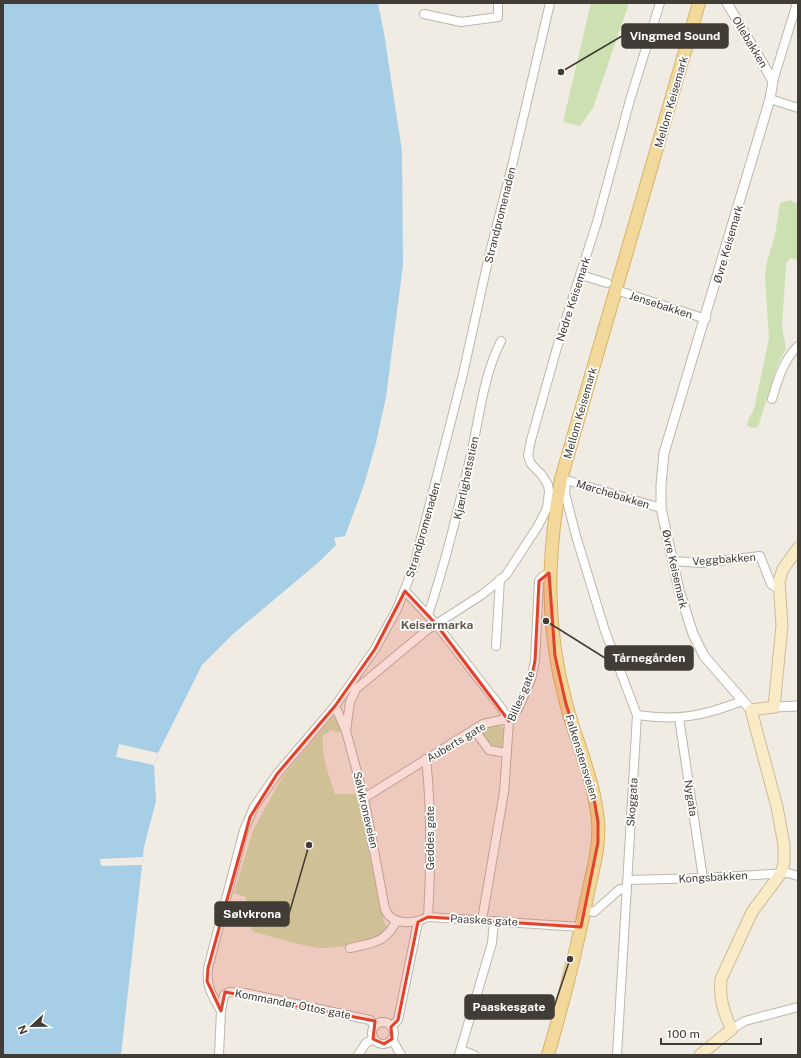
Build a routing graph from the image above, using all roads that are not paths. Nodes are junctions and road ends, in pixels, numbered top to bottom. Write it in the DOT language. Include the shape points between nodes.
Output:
graph roads {
  1 [pos="550,3"];
  2 [pos="660,3"];
  3 [pos="699,3"];
  4 [pos="727,3"];
  5 [pos="797,3"];
  6 [pos="499,6"];
  7 [pos="424,14"];
  8 [pos="773,80"];
  9 [pos="770,99"];
  10 [pos="798,108"];
  11 [pos="581,275"];
  12 [pos="612,287"];
  13 [pos="706,319"];
  14 [pos="501,341"];
  15 [pos="798,346"];
  16 [pos="772,399"];
  17 [pos="563,479"];
  18 [pos="661,508"];
  19 [pos="798,548"];
  20 [pos="672,561"];
  21 [pos="549,574"];
  22 [pos="500,579"];
  23 [pos="778,589"];
  24 [pos="405,591"];
  25 [pos="428,615"];
  26 [pos="436,624"];
  27 [pos="496,646"];
  28 [pos="742,701"];
  29 [pos="335,706"];
  30 [pos="798,706"];
  31 [pos="774,707"];
  32 [pos="751,710"];
  33 [pos="637,715"];
  34 [pos="679,718"];
  35 [pos="509,721"];
  36 [pos="474,729"];
  37 [pos="346,731"];
  38 [pos="507,753"];
  39 [pos="426,760"];
  40 [pos="364,798"];
  41 [pos="781,873"];
  42 [pos="798,876"];
  43 [pos="703,878"];
  44 [pos="628,880"];
  45 [pos="627,890"];
  46 [pos="585,910"];
  47 [pos="388,917"];
  48 [pos="428,917"];
  49 [pos="482,920"];
  50 [pos="396,921"];
  51 [pos="494,921"];
  52 [pos="418,922"];
  53 [pos="581,927"];
  54 [pos="350,948"];
  55 [pos="798,1007"];
  56 [pos="221,1011"];
  57 [pos="375,1026"];
  58 [pos="391,1027"];
  59 [pos="732,1029"];
  60 [pos="373,1038"];
  61 [pos="392,1039"];
  62 [pos="460,1052"];
  63 [pos="219,1055"];
  64 [pos="358,1055"];
  65 [pos="401,1055"];
  66 [pos="474,1055"];
  67 [pos="548,1055"];
  68 [pos="617,1055"];
  69 [pos="700,1055"];
  1 -- 24 [label="street, Strandpromenaden" via="440,473"];
  2 -- 11 [label="street, Nedre Keisemark"];
  3 -- 12 [label="main road, Mellom Keisemark"];
  4 -- 8 [label="street, Ollebakken"];
  5 -- 8 [label="street"];
  6 -- 7 [label="street" via="498,17 466,22"];
  8 -- 9 [label="street, Øvre Keisemark"];
  9 -- 10 [label="street"];
  9 -- 13 [label="street, Øvre Keisemark"];
  11 -- 12 [label="street, Jensebakken"];
  11 -- 22 [label="street, Nedre Keisemark" via="558,344 528,456 531,464 548,485 547,508 538,526"];
  12 -- 13 [label="street, Jensebakken"];
  12 -- 17 [label="main road, Mellom Keisemark"];
  13 -- 18 [label="street, Øvre Keisemark" via="664,454"];
  14 -- 25 [label="street, Kjærlighetsstien" via="486,378 458,517"];
  15 -- 16 [label="street" via="780,371"];
  17 -- 18 [label="street, Mørchebakken"];
  17 -- 21 [label="main road, Falkenstensveien"];
  17 -- 33 [label="street, Mellom Keisemark" via="576,536 605,632"];
  18 -- 20 [label="street, Øvre Keisemark"];
  19 -- 23 [label="main road" via="783,568"];
  20 -- 23 [label="street, Veggbakken" via="701,563 760,556 771,584"];
  20 -- 28 [label="street, Øvre Keisemark" via="686,616 698,647"];
  21 -- 35 [label="street, Billes gate" via="539,581 535,661 531,679 520,706"];
  21 -- 46 [label="main road, Falkenstensveien" via="555,656 566,704 591,781 598,822 598,842"];
  22 -- 26 [label="street, Nedre Keisemark" via="483,594"];
  22 -- 27 [label="street"];
  23 -- 31 [label="main road" via="782,624"];
  24 -- 25 [label="street"];
  24 -- 29 [label="street, Strandpromenaden" via="375,649"];
  25 -- 26 [label="street"];
  26 -- 35 [label="street"];
  26 -- 37 [label="street, Nedre Keisemark" via="356,689 350,702"];
  28 -- 32 [label="street, Øvre Keisemark"];
  28 -- 34 [label="street" via="710,712"];
  29 -- 37 [label="street, Sølvkroneveien"];
  29 -- 56 [label="street, Strandpromenaden" via="277,774 254,807 244,830 208,968 207,981 210,992"];
  30 -- 31 [label="street"];
  31 -- 32 [label="main road"];
  32 -- 41 [label="main road, Øvre Keisemark" via="774,794 784,845"];
  33 -- 34 [label="street"];
  33 -- 44 [label="street, Skoggata"];
  34 -- 43 [label="street, Nygata"];
  35 -- 36 [label="street, Auberts gate" via="494,721"];
  35 -- 38 [label="street, Billes gate"];
  36 -- 38 [label="street" via="489,750"];
  36 -- 39 [label="street, Auberts gate"];
  37 -- 40 [label="street, Sølvkroneveien"];
  38 -- 49 [label="street, Billes gate" via="504,792"];
  39 -- 40 [label="street, Auberts gate"];
  39 -- 48 [label="street, Geddes gate" via="431,851"];
  40 -- 47 [label="street, Sølvkroneveien"];
  41 -- 42 [label="street, Kongsbakken"];
  41 -- 43 [label="street, Kongsbakken"];
  41 -- 59 [label="main road, Øvre Keisemark" via="752,912 721,979 722,1009"];
  43 -- 44 [label="street, Kongsbakken"];
  44 -- 45 [label="street, Skoggata"];
  45 -- 46 [label="street" via="620,889 594,912"];
  45 -- 68 [label="street, Skoggata"];
  46 -- 53 [label="main road, Falkenstensveien"];
  47 -- 50 [label="street, Paaskes gate"];
  48 -- 49 [label="street, Paaskes gate"];
  48 -- 52 [label="street, Paaskes gate"];
  49 -- 51 [label="street, Paaskes gate"];
  50 -- 52 [label="street, Paaskes gate"];
  50 -- 54 [label="street" via="391,933 382,939"];
  51 -- 53 [label="street, Paaskes gate"];
  51 -- 62 [label="street" via="492,943"];
  52 -- 58 [label="street" via="398,1020"];
  53 -- 67 [label="main road, Falkenstensveien"];
  55 -- 59 [label="street" via="745,1021"];
  56 -- 57 [label="street, Kommandør Ottos gate" via="224,995 229,992 370,1020"];
  56 -- 63 [label="street, Kommandør Ottos gate"];
  57 -- 58 [label="street" via="384,1023"];
  57 -- 60 [label="street"];
  58 -- 61 [label="street"];
  59 -- 69 [label="main road"];
  60 -- 61 [label="street" via="381,1044"];
  60 -- 64 [label="street"];
  61 -- 65 [label="street"];
  62 -- 66 [label="street"];
}
